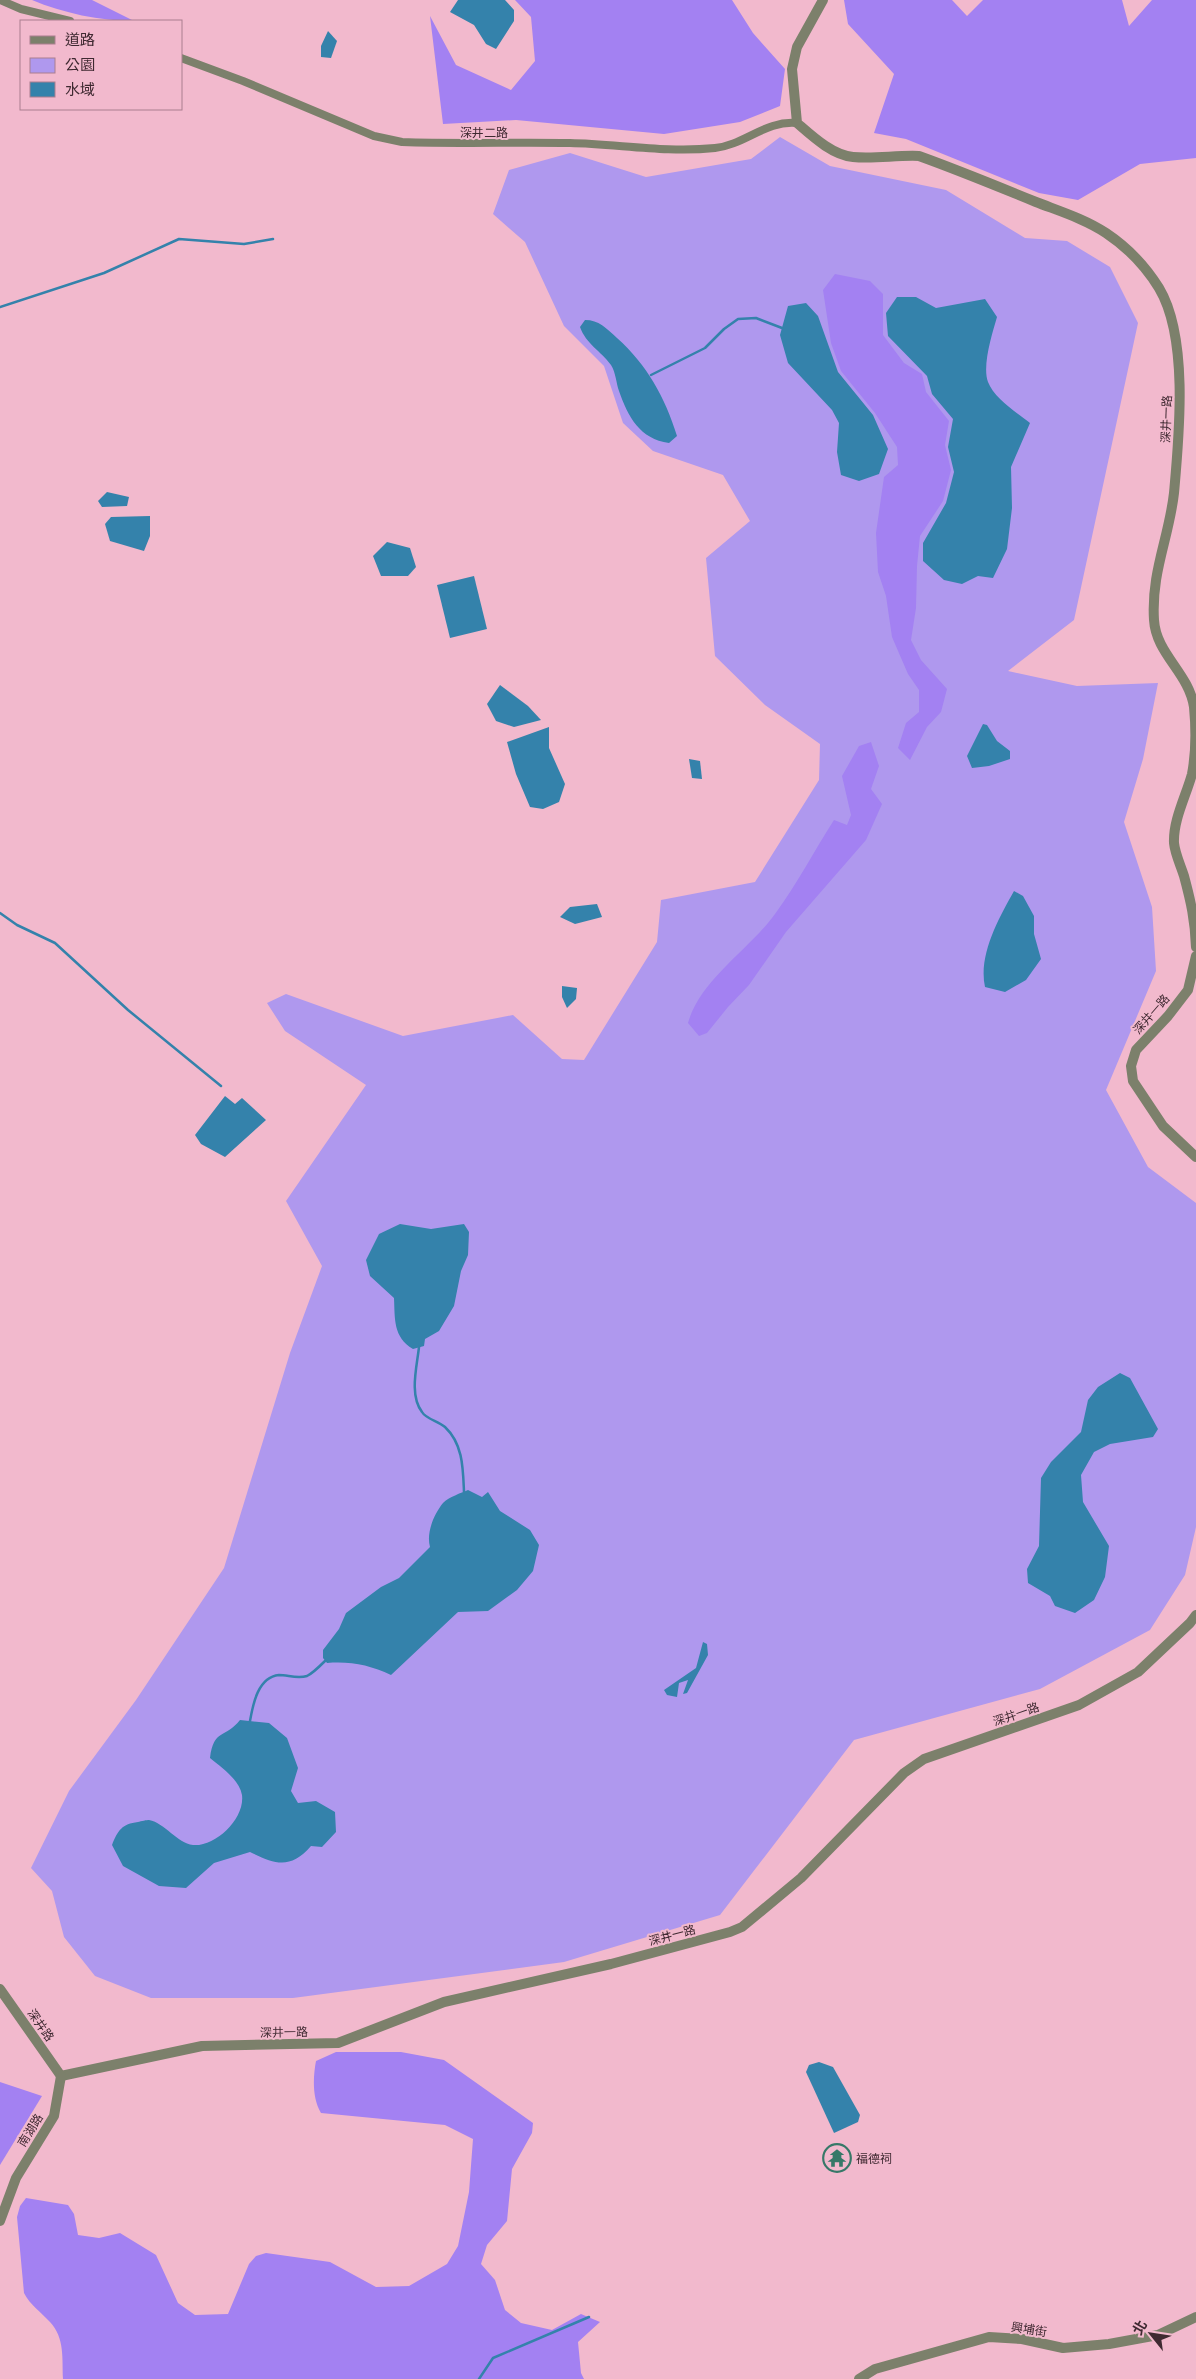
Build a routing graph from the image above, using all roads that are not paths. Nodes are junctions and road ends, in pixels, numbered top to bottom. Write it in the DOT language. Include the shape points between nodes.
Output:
graph roads {
  1 [pos="0,0"];
  2 [pos="823,0"];
  3 [pos="66,20"];
  4 [pos="182,58"];
  5 [pos="797,123"];
  6 [pos="1195,702"];
  7 [pos="1194,773"];
  8 [pos="1196,947"];
  9 [pos="1196,956"];
  10 [pos="1196,1158"];
  11 [pos="1196,1614"];
  12 [pos="0,1989"];
  13 [pos="60,2076"];
  14 [pos="0,2221"];
  15 [pos="1196,2317"];
  16 [pos="859,2379"];
  1 -- 3 [label="street" via="21,9"];
  2 -- 5 [label="street" via="797,47 792,69"];
  4 -- 5 [label="street, 深井二路" via="374,136 402,142 716,148 734,144 760,130 785,122"];
  5 -- 6 [label="street, 深井一路" via="830,149 851,157 919,156 1072,216 1105,232 1135,256 1160,290 1173,326 1179,364 1180,422 1170,519 1154,583 1154,622 1158,643 1186,682"];
  6 -- 7 [label="street, 深井一路"];
  7 -- 8 [label="street, 深井一路" via="1180,810 1174,843 1195,918"];
  9 -- 10 [label="street, 深井一路" via="1188,990 1136,1050 1130,1066 1133,1081 1163,1126"];
  11 -- 13 [label="street, 深井一路" via="1138,1672 1079,1705 924,1759 911,1768 801,1878 742,1927 730,1932 611,1964 444,2002 338,2044 202,2046"];
  12 -- 13 [label="street, 深井路"];
  13 -- 14 [label="street, 南湖路" via="54,2116 16,2178"];
  15 -- 16 [label="street, 興埔街" via="1158,2335 1109,2344 1063,2348 1022,2339 990,2337 874,2369"];
}
